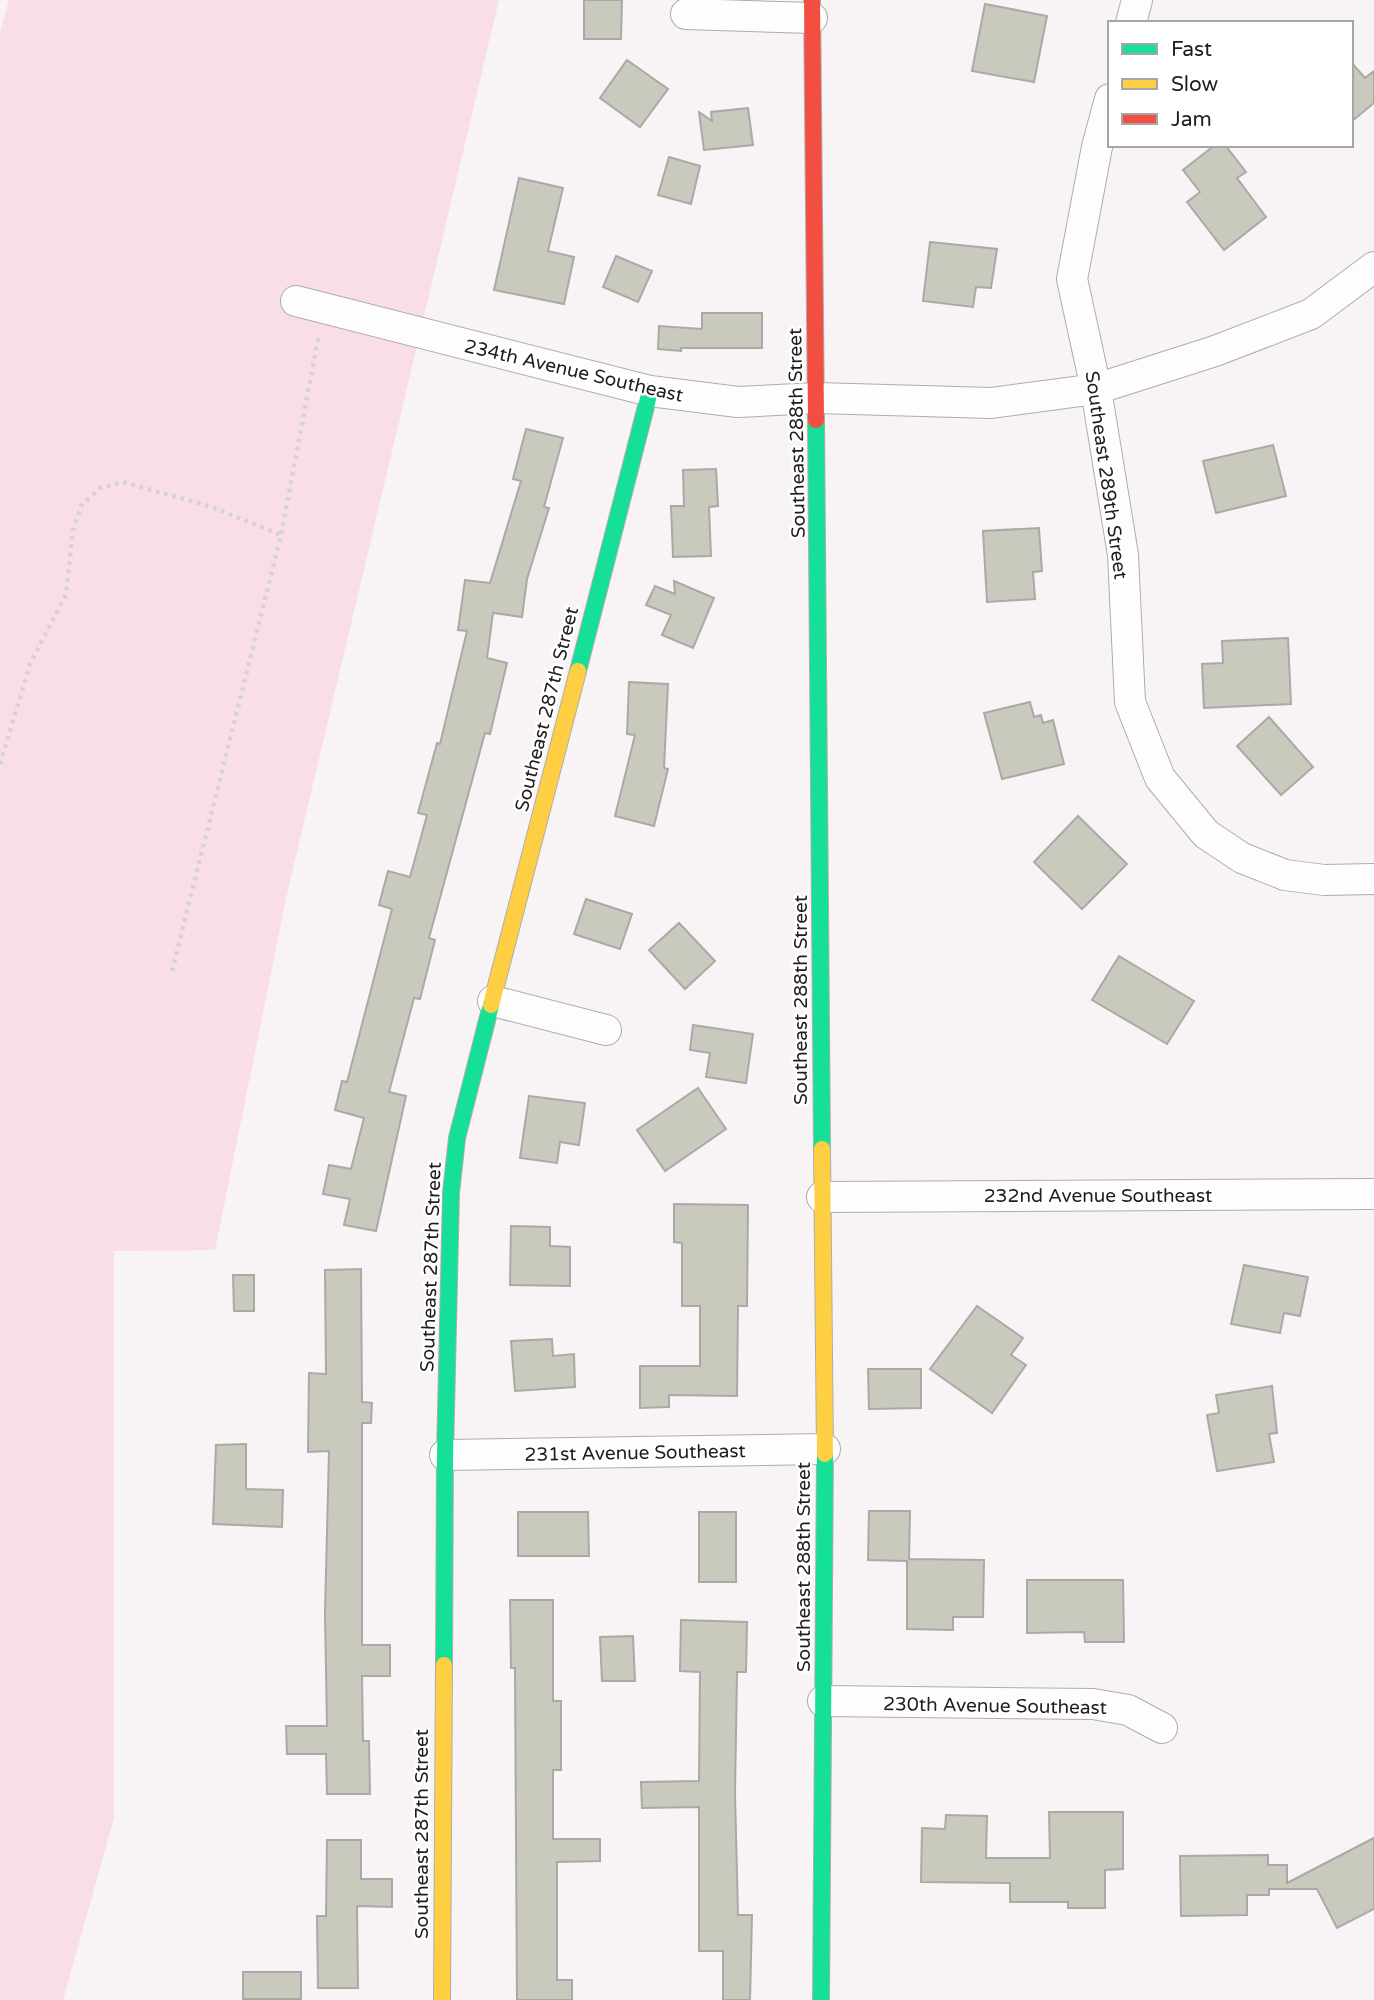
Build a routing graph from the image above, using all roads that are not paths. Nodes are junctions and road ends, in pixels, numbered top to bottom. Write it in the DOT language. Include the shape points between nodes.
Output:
graph roads {
  1 [pos="1137,0"];
  2 [pos="812,9"];
  3 [pos="686,13"];
  4 [pos="1132,21"];
  5 [pos="1108,106"];
  6 [pos="1374,267"];
  7 [pos="310,304"];
  8 [pos="1096,389"];
  9 [pos="650,391"];
  10 [pos="817,398"];
  11 [pos="1374,879"];
  12 [pos="493,1002"];
  13 [pos="606,1030"];
  14 [pos="1374,1194"];
  15 [pos="822,1197"];
  16 [pos="825,1449"];
  17 [pos="445,1455"];
  18 [pos="822,1701"];
  19 [pos="1162,1728"];
  20 [pos="442,2000"];
  21 [pos="821,2000"];
  1 -- 4 [label="street"];
  2 -- 3 [label="street"];
  2 -- 10 [label="street, Southeast 288th Street"];
  5 -- 8 [label="street, Southeast 289th Street" via="1072,279"];
  6 -- 8 [label="street, 234th Avenue Southeast" via="1311,314"];
  7 -- 9 [label="street, 234th Avenue Southeast"];
  8 -- 10 [label="street, 234th Avenue Southeast" via="991,403"];
  8 -- 11 [label="street, Southeast 289th Street" via="1123,555 1130,702 1160,778 1206,834 1242,858 1285,875"];
  9 -- 10 [label="street, 234th Avenue Southeast" via="738,402"];
  9 -- 12 [label="street, Southeast 287th Street"];
  10 -- 15 [label="street, Southeast 288th Street"];
  12 -- 13 [label="street"];
  12 -- 17 [label="street, Southeast 287th Street" via="457,1138 451,1193"];
  14 -- 15 [label="street, 232nd Avenue Southeast"];
  15 -- 16 [label="street, Southeast 288th Street"];
  16 -- 17 [label="street, 231st Avenue Southeast"];
  16 -- 18 [label="street, Southeast 288th Street"];
  17 -- 20 [label="street, Southeast 287th Street"];
  18 -- 19 [label="street, 230th Avenue Southeast" via="1093,1704 1128,1710"];
  18 -- 21 [label="street, Southeast 288th Street"];
}
